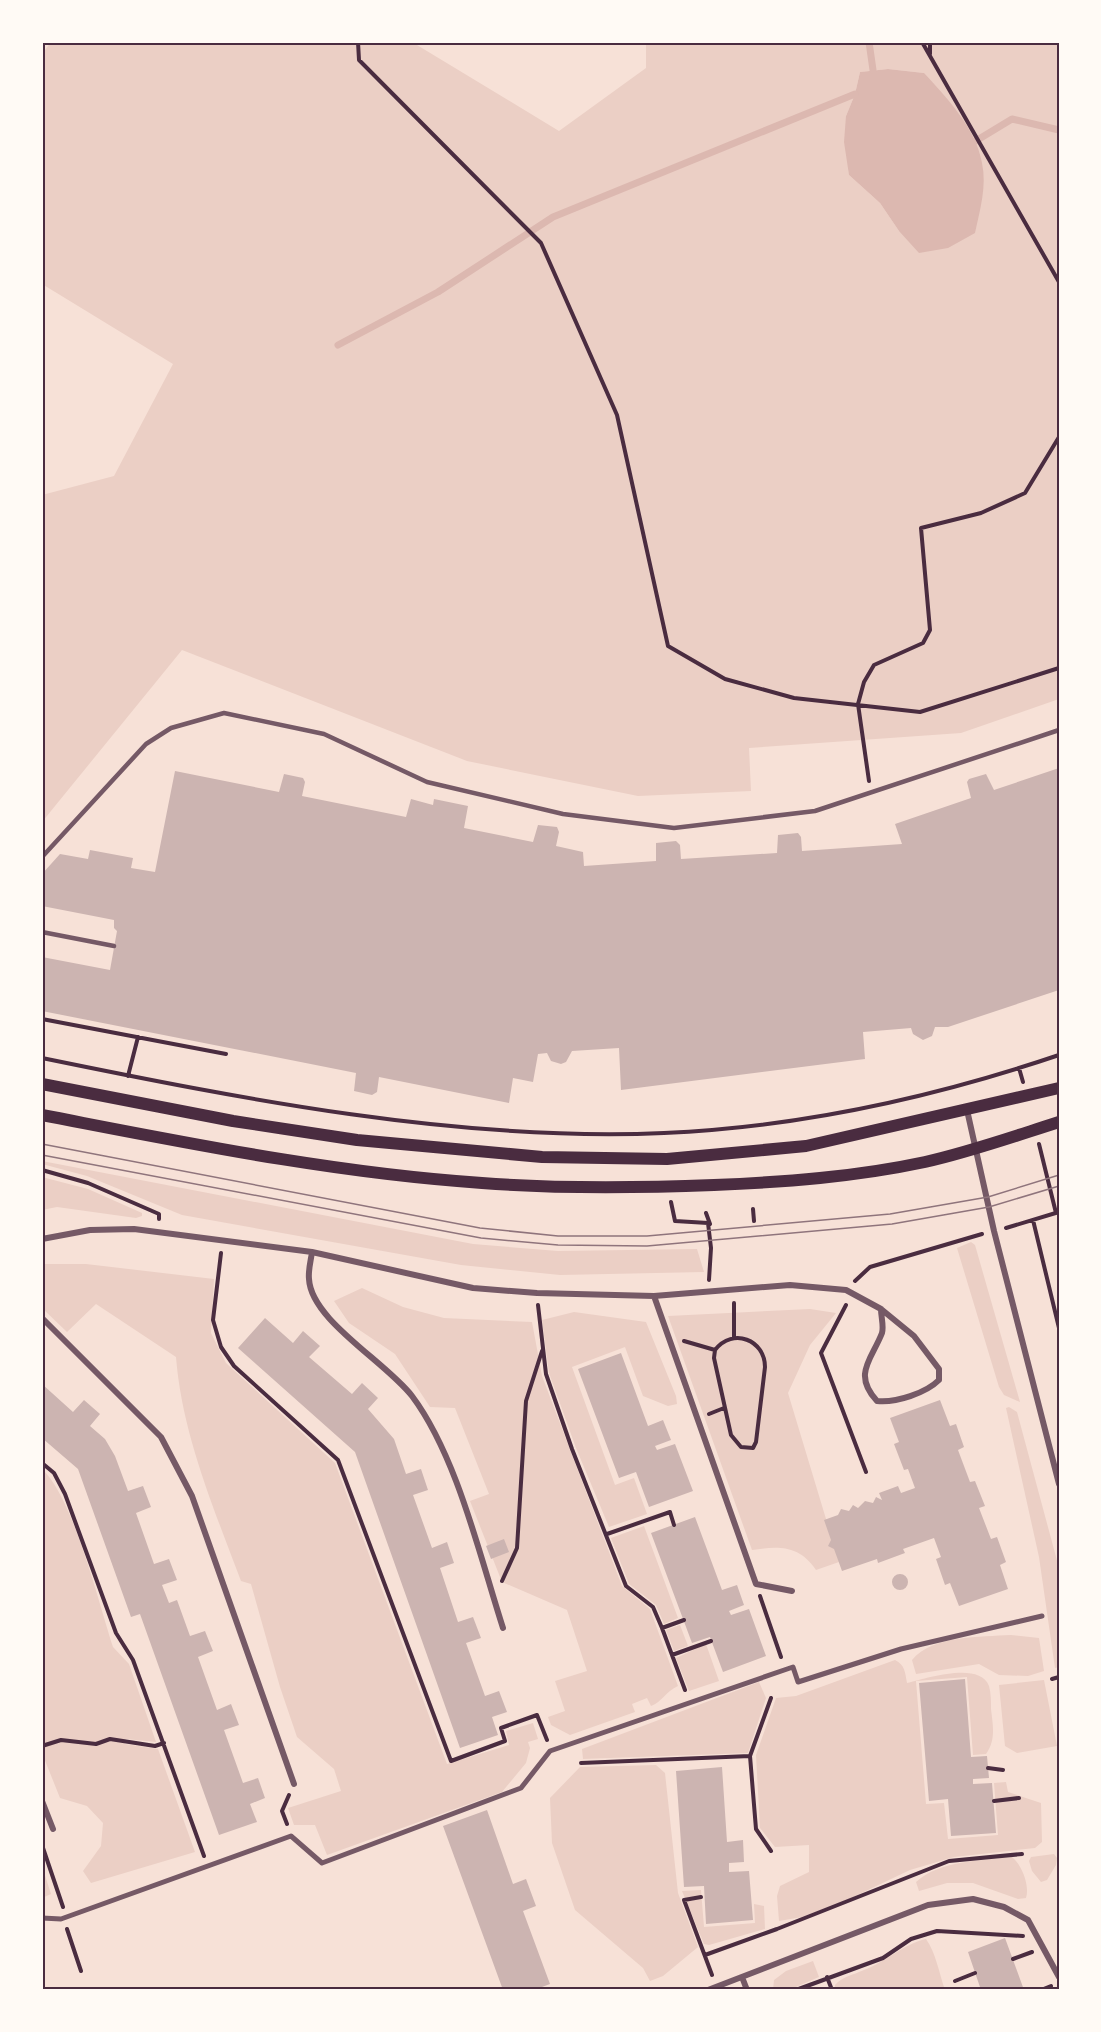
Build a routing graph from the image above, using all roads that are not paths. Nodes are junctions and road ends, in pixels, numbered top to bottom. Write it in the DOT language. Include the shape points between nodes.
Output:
graph roads {
  1 [pos="1059,730"];
  2 [pos="42,857"];
  3 [pos="42,932"];
  4 [pos="114,946"];
  5 [pos="42,1084"];
  6 [pos="1059,1088"];
  7 [pos="967,1110"];
  8 [pos="42,1115"];
  9 [pos="1059,1122"];
  10 [pos="976,1148"];
  11 [pos="42,1239"];
  12 [pos="312,1252"];
  13 [pos="654,1296"];
  14 [pos="881,1310"];
  15 [pos="42,1318"];
  16 [pos="1059,1484"];
  17 [pos="792,1591"];
  18 [pos="1042,1616"];
  19 [pos="503,1628"];
  20 [pos="294,1784"];
  21 [pos="42,1801"];
  22 [pos="53,1829"];
  23 [pos="42,1918"];
  24 [pos="742,1977"];
  25 [pos="1059,1977"];
  26 [pos="708,1990"];
  27 [pos="747,1990"];
  1 -- 2 [label="lane" via="815,811 674,828 563,814 427,782 324,734 224,712 171,728 146,744"];
  3 -- 4 [label="lane"];
  5 -- 7 [label="main road" via="357,1140 542,1157 667,1158 806,1146"];
  6 -- 7 [label="main road"];
  7 -- 10 [label="street"];
  8 -- 10 [label="main road" via="359,1171 482,1183 606,1188 800,1181 925,1162"];
  9 -- 10 [label="main road"];
  10 -- 16 [label="street"];
  11 -- 12 [label="street" via="90,1230 134,1229"];
  12 -- 13 [label="street" via="473,1288"];
  12 -- 19 [label="street" via="309,1279 313,1299 325,1316 412,1396 435,1437 454,1481"];
  13 -- 14 [label="street" via="790,1286 849,1292"];
  13 -- 17 [label="street" via="756,1584"];
  14 -- 14 [label="street" via="914,1336 939,1369 939,1380 932,1387 888,1402 878,1401 870,1393 865,1364 883,1331"];
  15 -- 20 [label="street" via="161,1437 192,1496"];
  18 -- 23 [label="street" via="902,1649 798,1682 793,1667 689,1702 550,1751 521,1788 322,1863 291,1836 63,1918"];
  21 -- 22 [label="street"];
  24 -- 25 [label="street" via="928,1905 973,1899 1004,1907 1028,1920"];
  24 -- 26 [label="street"];
  24 -- 27 [label="street"];
}
